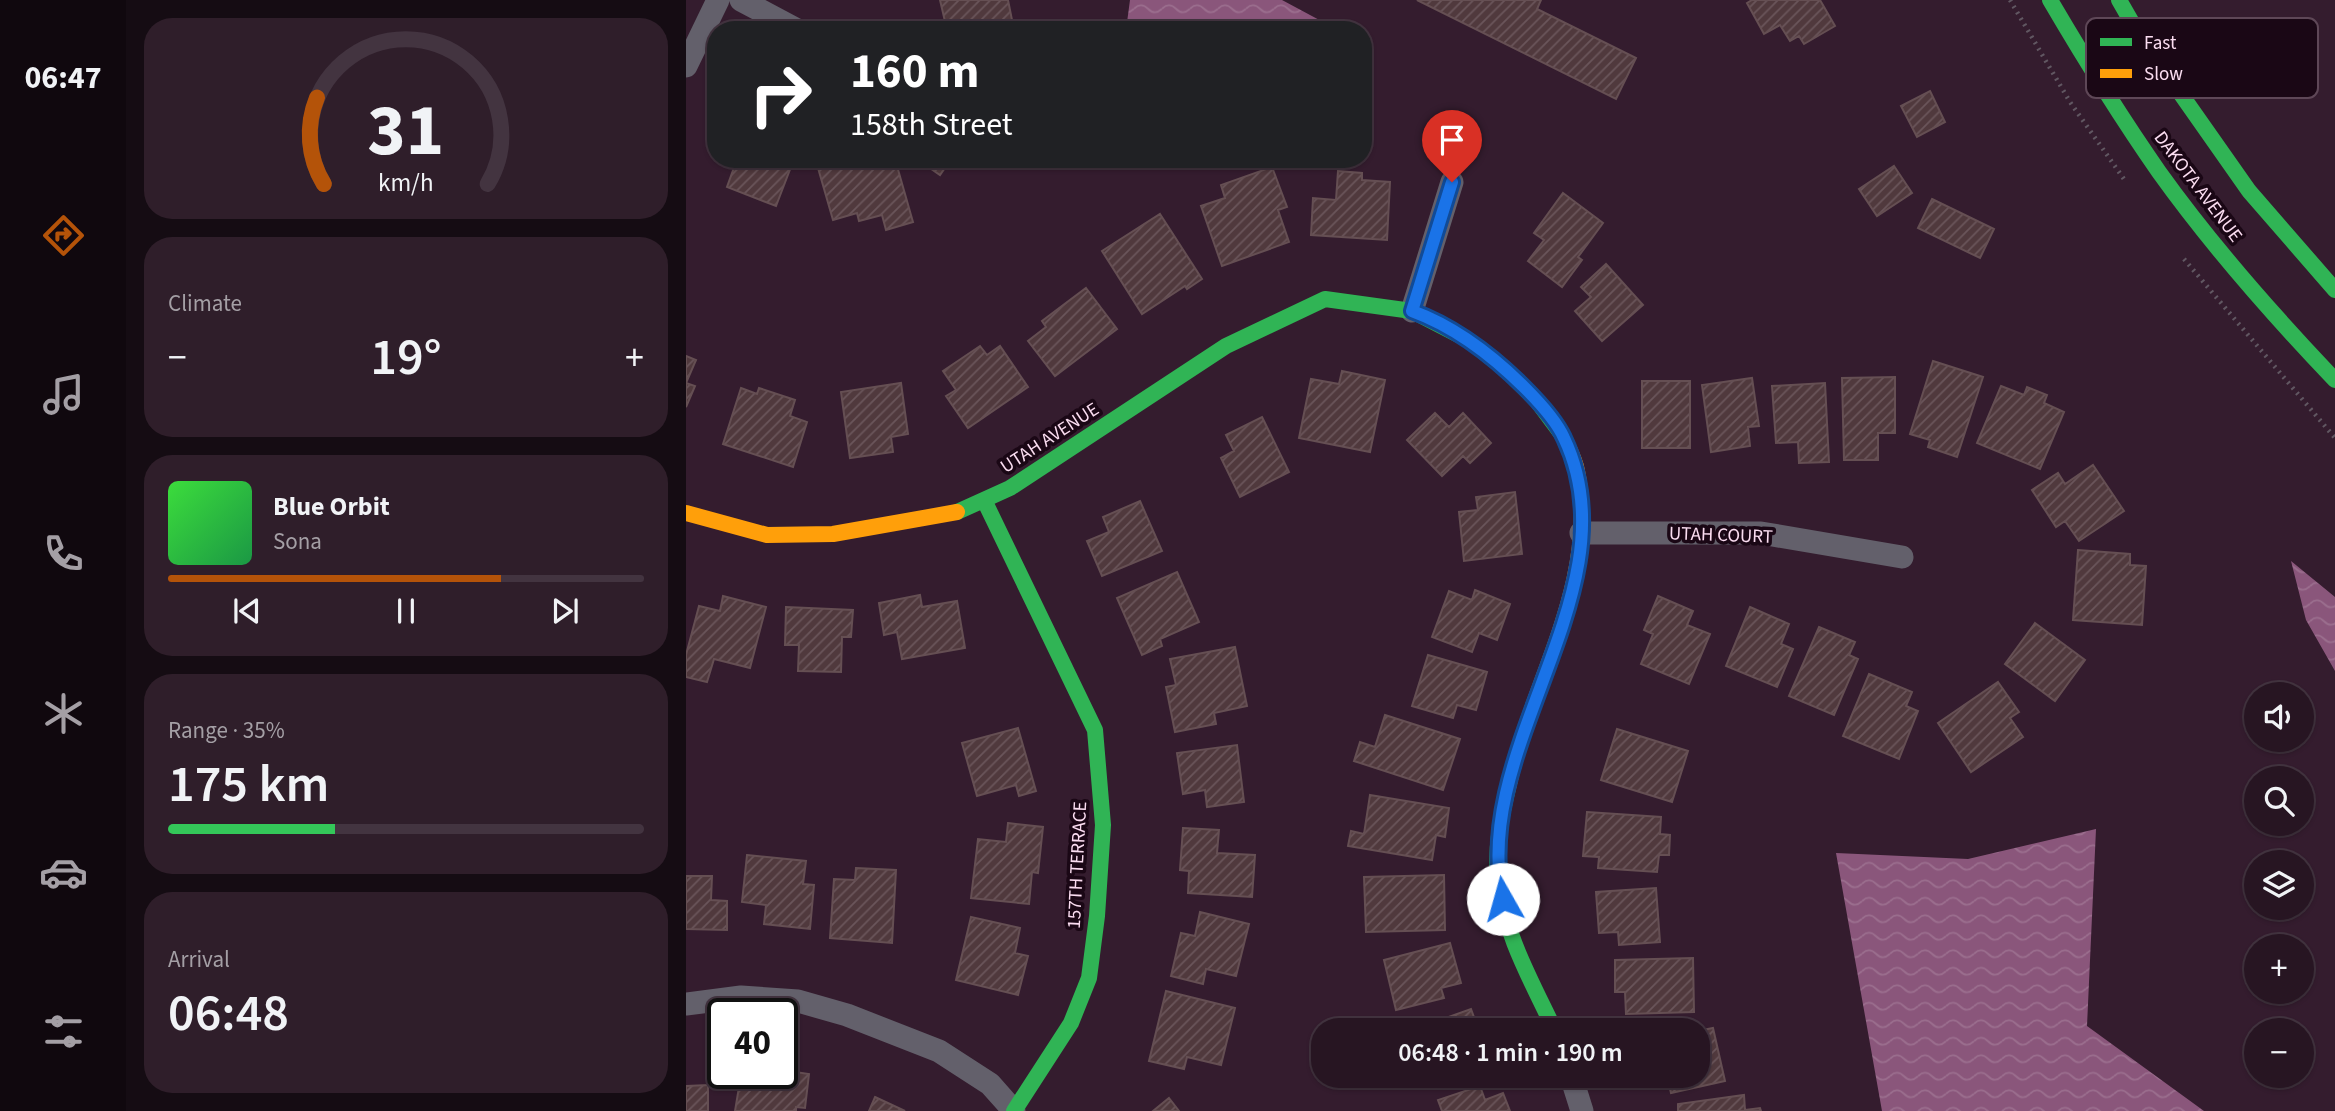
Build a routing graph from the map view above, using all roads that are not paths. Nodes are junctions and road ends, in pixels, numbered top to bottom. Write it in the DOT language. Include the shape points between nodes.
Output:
graph roads {
  1 [pos="718,0"];
  2 [pos="741,0"];
  3 [pos="2050,0"];
  4 [pos="2119,0"];
  5 [pos="2129,18"];
  6 [pos="708,21"];
  7 [pos="780,21"];
  8 [pos="707,23"];
  9 [pos="2086,60"];
  10 [pos="686,66"];
  11 [pos="2109,98"];
  12 [pos="2184,98"];
  13 [pos="1452,182"];
  14 [pos="2335,290"];
  15 [pos="1412,311"];
  16 [pos="2284,327"];
  17 [pos="2335,380"];
  18 [pos="2335,392"];
  19 [pos="984,500"];
  20 [pos="686,513"];
  21 [pos="1581,533"];
  22 [pos="1902,557"];
  23 [pos="686,1004"];
  24 [pos="1549,1018"];
  25 [pos="1575,1088"];
  26 [pos="1014,1111"];
  27 [pos="1582,1111"];
  1 -- 6 [label="street"];
  2 -- 7 [label="street"];
  3 -- 9 [label="street, DAKOTA AVENUE"];
  4 -- 5 [label="street, DAKOTA AVENUE"];
  8 -- 10 [label="street"];
  11 -- 16 [label="street, DAKOTA AVENUE" via="2220,251"];
  12 -- 14 [label="street, DAKOTA AVENUE" via="2249,191"];
  13 -- 15 [label="street"];
  15 -- 19 [label="street, UTAH AVENUE" via="1325,299 1226,346 1010,488"];
  15 -- 21 [label="street, UTAH AVENUE" via="1470,341 1507,371 1563,435 1577,469"];
  16 -- 17 [label="street, DAKOTA AVENUE"];
  16 -- 18 [label="street"];
  19 -- 20 [label="street, UTAH AVENUE" via="960,511 833,534 767,535"];
  19 -- 26 [label="street, 157TH TERRACE" via="1095,730 1103,825 1089,978 1071,1023"];
  21 -- 22 [label="street, UTAH COURT" via="1761,533"];
  21 -- 24 [label="street, UTAH AVENUE" via="1578,568 1566,612 1510,778 1499,828 1498,879 1507,919"];
  23 -- 26 [label="street" via="752,998 797,1001 847,1015 939,1051 990,1084"];
  25 -- 27 [label="street"];
}
